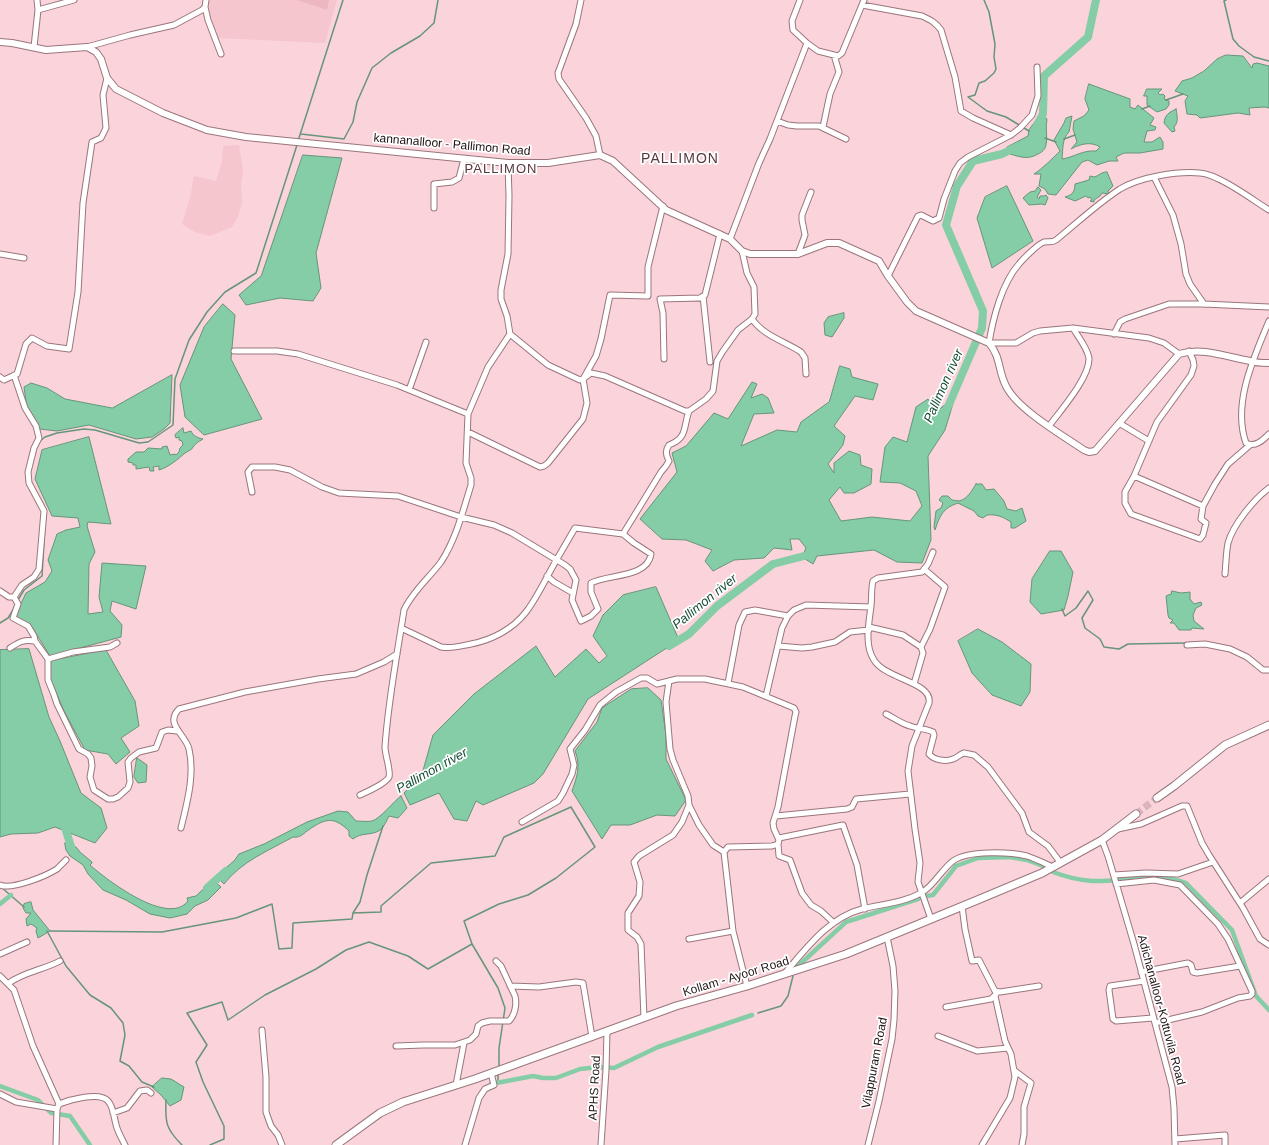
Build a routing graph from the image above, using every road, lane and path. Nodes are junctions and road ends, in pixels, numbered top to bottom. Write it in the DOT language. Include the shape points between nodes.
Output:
graph roads {
  1 [pos="37,0"];
  2 [pos="74,0"];
  3 [pos="206,0"];
  4 [pos="580,0"];
  5 [pos="800,0"];
  6 [pos="863,3"];
  7 [pos="205,6"];
  8 [pos="38,10"];
  9 [pos="0,42"];
  10 [pos="806,43"];
  11 [pos="34,47"];
  12 [pos="87,47"];
  13 [pos="221,54"];
  14 [pos="834,55"];
  15 [pos="1037,67"];
  16 [pos="107,78"];
  17 [pos="778,120"];
  18 [pos="823,127"];
  19 [pos="1011,135"];
  20 [pos="846,139"];
  21 [pos="600,154"];
  22 [pos="464,159"];
  23 [pos="508,163"];
  24 [pos="1154,178"];
  25 [pos="811,192"];
  26 [pos="663,206"];
  27 [pos="434,208"];
  28 [pos="1269,210"];
  29 [pos="720,234"];
  30 [pos="730,239"];
  31 [pos="742,251"];
  32 [pos="0,254"];
  33 [pos="798,254"];
  34 [pos="24,258"];
  35 [pos="888,276"];
  36 [pos="703,296"];
  37 [pos="1204,304"];
  38 [pos="1269,308"];
  39 [pos="752,319"];
  40 [pos="1269,321"];
  41 [pos="1073,328"];
  42 [pos="510,334"];
  43 [pos="1114,334"];
  44 [pos="426,342"];
  45 [pos="988,342"];
  46 [pos="234,351"];
  47 [pos="1189,351"];
  48 [pos="1179,354"];
  49 [pos="664,359"];
  50 [pos="710,362"];
  51 [pos="1252,362"];
  52 [pos="1269,363"];
  53 [pos="806,374"];
  54 [pos="14,375"];
  55 [pos="0,377"];
  56 [pos="583,379"];
  57 [pos="409,390"];
  58 [pos="689,411"];
  59 [pos="468,414"];
  60 [pos="1119,423"];
  61 [pos="1050,426"];
  62 [pos="468,432"];
  63 [pos="1269,434"];
  64 [pos="1149,441"];
  65 [pos="1250,445"];
  66 [pos="1134,476"];
  67 [pos="1269,488"];
  68 [pos="252,492"];
  69 [pos="1203,506"];
  70 [pos="461,517"];
  71 [pos="623,534"];
  72 [pos="933,552"];
  73 [pos="557,559"];
  74 [pos="924,569"];
  75 [pos="1225,574"];
  76 [pos="547,576"];
  77 [pos="0,591"];
  78 [pos="573,593"];
  79 [pos="14,597"];
  80 [pos="871,607"];
  81 [pos="788,616"];
  82 [pos="401,628"];
  83 [pos="869,628"];
  84 [pos="35,641"];
  85 [pos="117,643"];
  86 [pos="1187,645"];
  87 [pos="778,646"];
  88 [pos="921,647"];
  89 [pos="10,648"];
  90 [pos="397,654"];
  91 [pos="48,659"];
  92 [pos="1269,670"];
  93 [pos="669,681"];
  94 [pos="728,683"];
  95 [pos="914,684"];
  96 [pos="766,696"];
  97 [pos="886,714"];
  98 [pos="1269,725"];
  99 [pos="918,728"];
  100 [pos="178,731"];
  101 [pos="910,794"];
  102 [pos="360,795"];
  103 [pos="1157,798"];
  104 [pos="689,805"];
  105 [pos="1136,814"];
  106 [pos="776,816"];
  107 [pos="522,822"];
  108 [pos="182,828"];
  109 [pos="1116,829"];
  110 [pos="778,838"];
  111 [pos="1102,840"];
  112 [pos="778,844"];
  113 [pos="724,852"];
  114 [pos="66,860"];
  115 [pos="1060,862"];
  116 [pos="1213,862"];
  117 [pos="1053,867"];
  118 [pos="1114,876"];
  119 [pos="1269,879"];
  120 [pos="1116,883"];
  121 [pos="0,885"];
  122 [pos="921,893"];
  123 [pos="1240,903"];
  124 [pos="962,906"];
  125 [pos="864,909"];
  126 [pos="932,919"];
  127 [pos="834,923"];
  128 [pos="733,931"];
  129 [pos="887,937"];
  130 [pos="689,939"];
  131 [pos="27,942"];
  132 [pos="1269,945"];
  133 [pos="0,954"];
  134 [pos="60,961"];
  135 [pos="496,961"];
  136 [pos="1240,966"];
  137 [pos="1142,972"];
  138 [pos="783,975"];
  139 [pos="0,976"];
  140 [pos="1144,981"];
  141 [pos="9,983"];
  142 [pos="510,986"];
  143 [pos="747,986"];
  144 [pos="1039,986"];
  145 [pos="996,994"];
  146 [pos="946,1007"];
  147 [pos="644,1018"];
  148 [pos="1154,1021"];
  149 [pos="262,1030"];
  150 [pos="607,1031"];
  151 [pos="592,1036"];
  152 [pos="938,1036"];
  153 [pos="464,1043"];
  154 [pos="396,1046"];
  155 [pos="1008,1048"];
  156 [pos="1014,1071"];
  157 [pos="491,1073"];
  158 [pos="456,1085"];
  159 [pos="151,1093"];
  160 [pos="0,1094"];
  161 [pos="58,1106"];
  162 [pos="113,1113"];
  163 [pos="1175,1139"];
  164 [pos="56,1145"];
  165 [pos="125,1145"];
  166 [pos="282,1145"];
  167 [pos="336,1145"];
  168 [pos="465,1145"];
  169 [pos="601,1145"];
  170 [pos="868,1145"];
  171 [pos="982,1145"];
  172 [pos="1022,1145"];
  173 [pos="1175,1145"];
  174 [pos="1225,1145"];
  1 -- 8 [label="street"];
  2 -- 8 [label="street"];
  3 -- 7 [label="street"];
  4 -- 21 [label="street" via="576,24 558,74 596,136"];
  5 -- 10 [label="street" via="792,27"];
  6 -- 14 [label="street" via="842,53"];
  6 -- 19 [label="street" via="922,16 937,25 941,30 953,71 961,111"];
  7 -- 12 [label="street" via="174,26"];
  7 -- 13 [label="street"];
  8 -- 11 [label="street"];
  9 -- 11 [label="street"];
  10 -- 14 [label="street" via="818,51"];
  10 -- 17 [label="street"];
  11 -- 12 [label="street" via="46,50"];
  12 -- 16 [label="street, kannanalloor - Pallimon Road" via="100,58"];
  14 -- 18 [label="street" via="839,72 830,94"];
  15 -- 19 [label="street" via="1038,96 1035,108 1032,115"];
  16 -- 22 [label="street, kannanalloor - Pallimon Road" via="116,89 163,113 207,130 246,137"];
  16 -- 54 [label="street" via="103,95 106,128 101,138 92,142 84,196 79,286 69,349 47,346 32,338 26,344 19,369"];
  17 -- 18 [label="street" via="788,125"];
  17 -- 30 [label="street"];
  18 -- 20 [label="street"];
  19 -- 35 [label="street" via="960,163 944,199 939,218 933,220 918,216"];
  21 -- 23 [label="street, kannanalloor - Pallimon Road" via="548,163"];
  21 -- 26 [label="street" via="613,161"];
  22 -- 23 [label="street, kannanalloor - Pallimon Road"];
  22 -- 27 [label="street" via="459,178 452,182 434,184"];
  23 -- 42 [label="street" via="508,254 501,299"];
  24 -- 28 [label="street" via="1202,173"];
  24 -- 37 [label="street" via="1173,215 1186,274"];
  24 -- 45 [label="street" via="1122,188 1054,241 1041,244 1019,264 1004,288"];
  25 -- 33 [label="street" via="802,215 805,235"];
  26 -- 29 [label="street" via="666,210"];
  26 -- 56 [label="street" via="648,267 648,296 610,295 596,356"];
  29 -- 30 [label="street"];
  29 -- 36 [label="street" via="706,293"];
  30 -- 31 [label="street"];
  31 -- 33 [label="street" via="750,254"];
  31 -- 39 [label="street" via="747,273 754,287 756,307"];
  32 -- 34 [label="street"];
  33 -- 35 [label="street" via="827,243 839,243 879,261"];
  35 -- 45 [label="street" via="916,311"];
  36 -- 49 [label="street" via="660,299 663,313"];
  36 -- 50 [label="street"];
  37 -- 38 [label="street"];
  37 -- 43 [label="street" via="1170,304 1152,309 1120,322"];
  39 -- 53 [label="street" via="758,327 801,352 806,360"];
  39 -- 58 [label="street" via="738,330 717,361 713,391"];
  40 -- 51 [label="street"];
  41 -- 43 [label="street"];
  41 -- 45 [label="street" via="1040,331 1016,343"];
  41 -- 61 [label="street" via="1086,349 1088,366 1081,382"];
  42 -- 56 [label="street" via="548,365 580,380"];
  42 -- 59 [label="street" via="488,367"];
  43 -- 48 [label="street" via="1149,338 1164,343"];
  44 -- 57 [label="street"];
  45 -- 61 [label="street" via="995,350 1005,385 1014,398"];
  46 -- 57 [label="street" via="277,351 298,354"];
  47 -- 48 [label="street"];
  47 -- 51 [label="street" via="1207,351"];
  47 -- 64 [label="street" via="1194,366 1191,375 1157,422"];
  48 -- 60 [label="street"];
  51 -- 52 [label="street"];
  51 -- 65 [label="street" via="1242,415 1244,436 1246,443"];
  54 -- 55 [label="street" via="4,380"];
  54 -- 79 [label="street" via="39,438 28,472 29,483 44,511 39,569 34,577 22,585"];
  56 -- 58 [label="street" via="591,373 605,376"];
  56 -- 62 [label="street" via="587,403 583,419 544,466 540,467"];
  57 -- 59 [label="street"];
  58 -- 71 [label="street" via="684,434 666,449 669,461"];
  59 -- 62 [label="street"];
  60 -- 61 [label="street" via="1095,451 1089,452"];
  60 -- 64 [label="street"];
  62 -- 70 [label="street" via="466,462 472,485"];
  63 -- 65 [label="street"];
  64 -- 66 [label="street"];
  65 -- 69 [label="street" via="1228,464"];
  66 -- 69 [label="street"];
  66 -- 69 [label="street" via="1124,498 1132,514 1200,539 1206,523 1201,519"];
  67 -- 75 [label="street" via="1246,511 1232,532 1228,543"];
  68 -- 70 [label="street" via="248,472 250,469 275,467 290,470 339,493 398,496"];
  70 -- 73 [label="street" via="512,533"];
  70 -- 82 [label="street" via="453,540 441,562 408,600"];
  71 -- 73 [label="street" via="575,528"];
  71 -- 78 [label="street" via="651,554 646,565 634,572 591,583 591,592 598,609 581,621 572,603"];
  72 -- 74 [label="street"];
  73 -- 76 [label="street"];
  73 -- 78 [label="street" via="568,567 576,580"];
  74 -- 80 [label="street" via="919,573 875,580 872,585"];
  74 -- 88 [label="street" via="945,587"];
  76 -- 78 [label="street"];
  76 -- 82 [label="street" via="526,613 497,636 481,642 452,648 441,647"];
  77 -- 79 [label="street"];
  79 -- 84 [label="street" via="18,604 13,618 26,624"];
  80 -- 81 [label="street" via="806,605"];
  80 -- 83 [label="street"];
  81 -- 87 [label="street"];
  81 -- 94 [label="street" via="755,610 745,612 739,625"];
  82 -- 90 [label="street"];
  83 -- 87 [label="street" via="850,632 835,642 812,647"];
  83 -- 88 [label="street" via="903,635"];
  83 -- 95 [label="street" via="873,660 886,672"];
  84 -- 89 [label="street" via="27,639"];
  84 -- 91 [label="street"];
  85 -- 91 [label="street" via="110,647 73,652"];
  86 -- 92 [label="street" via="1205,644 1230,649 1247,657 1263,670"];
  87 -- 96 [label="street"];
  88 -- 95 [label="street" via="923,653"];
  90 -- 100 [label="street" via="356,674 245,692 179,709 174,718"];
  90 -- 102 [label="street" via="386,740 388,778"];
  91 -- 100 [label="street" via="48,680 57,704 79,749 91,758 90,777 94,790 104,797 113,799 128,788 128,762 131,758 139,752 156,748 162,732"];
  93 -- 94 [label="street" via="687,678"];
  93 -- 104 [label="street" via="666,702 670,749"];
  93 -- 107 [label="street" via="657,684 647,678 641,678 606,699 570,749 574,765 563,794 558,801"];
  94 -- 96 [label="street"];
  95 -- 99 [label="street" via="926,691 929,699"];
  96 -- 106 [label="street" via="792,707 796,712"];
  97 -- 99 [label="street"];
  98 -- 103 [label="main road" via="1225,746"];
  99 -- 101 [label="street" via="909,759"];
  99 -- 115 [label="street" via="934,733 929,754 931,756 947,760 964,753 974,755 982,761 1022,813 1029,832 1048,846"];
  100 -- 108 [label="street" via="186,742 191,757 189,796"];
  101 -- 106 [label="street" via="856,799 847,809"];
  101 -- 122 [label="street" via="920,863 918,882"];
  104 -- 113 [label="street" via="713,845"];
  104 -- 147 [label="street" via="673,835 639,856 634,862 640,891 638,899 628,913 628,930 641,944"];
  105 -- 109 [label="main road, Kollam - Ayoor Road"];
  106 -- 110 [label="street" via="773,826"];
  109 -- 111 [label="main road, Kollam - Ayoor Road"];
  109 -- 116 [label="street" via="1141,824 1187,806"];
  110 -- 112 [label="street"];
  110 -- 125 [label="street" via="843,825 857,865"];
  111 -- 115 [label="main road, Kollam - Ayoor Road"];
  111 -- 118 [label="street, Adichanalloor-Kottuvila Road"];
  112 -- 113 [label="street" via="728,847"];
  112 -- 127 [label="street" via="779,856 790,860 802,893 811,905"];
  113 -- 128 [label="street"];
  114 -- 121 [label="street" via="43,876 8,886"];
  115 -- 117 [label="main road, Kollam - Ayoor Road"];
  116 -- 118 [label="street" via="1178,874"];
  116 -- 123 [label="street"];
  117 -- 122 [label="street" via="1026,856 990,853 967,855 953,861 928,889"];
  117 -- 124 [label="main road, Kollam - Ayoor Road"];
  118 -- 120 [label="street, Adichanalloor-Kottuvila Road"];
  119 -- 123 [label="street"];
  120 -- 136 [label="street" via="1154,880 1180,885 1218,924"];
  120 -- 137 [label="street, Adichanalloor-Kottuvila Road"];
  122 -- 125 [label="street" via="904,900"];
  122 -- 126 [label="street"];
  123 -- 132 [label="street" via="1260,939"];
  124 -- 126 [label="main road, Kollam - Ayoor Road"];
  124 -- 145 [label="street" via="972,961 979,960"];
  125 -- 127 [label="street"];
  126 -- 129 [label="main road, Kollam - Ayoor Road"];
  127 -- 138 [label="street" via="800,954"];
  128 -- 130 [label="street"];
  128 -- 143 [label="street"];
  129 -- 138 [label="main road, Kollam - Ayoor Road"];
  129 -- 170 [label="street, Vilappuram Road" via="893,966 894,1020 880,1101"];
  131 -- 133 [label="street"];
  134 -- 141 [label="street"];
  135 -- 142 [label="street"];
  136 -- 137 [label="street" via="1197,973 1193,972 1188,963"];
  136 -- 148 [label="street" via="1252,991 1250,996 1202,1012"];
  137 -- 140 [label="street, Adichanalloor-Kottuvila Road"];
  138 -- 143 [label="main road, Kollam - Ayoor Road"];
  139 -- 141 [label="street"];
  140 -- 148 [label="street, Adichanalloor-Kottuvila Road"];
  140 -- 148 [label="street" via="1110,986 1112,1017 1114,1020"];
  141 -- 161 [label="street" via="17,996 33,1046"];
  142 -- 151 [label="street" via="539,988 583,983"];
  142 -- 153 [label="street" via="516,1000 511,1019 482,1023 478,1026 476,1034"];
  143 -- 147 [label="main road, Kollam - Ayoor Road"];
  144 -- 145 [label="street"];
  145 -- 146 [label="street" via="991,999"];
  145 -- 155 [label="street"];
  147 -- 150 [label="main road, Kollam - Ayoor Road"];
  148 -- 163 [label="street, Adichanalloor-Kottuvila Road" via="1172,1087"];
  149 -- 166 [label="street" via="266,1112"];
  150 -- 151 [label="main road, Kollam - Ayoor Road"];
  150 -- 169 [label="street, APHS Road"];
  151 -- 157 [label="main road, Kollam - Ayoor Road"];
  152 -- 155 [label="street" via="977,1051"];
  153 -- 154 [label="street"];
  153 -- 158 [label="street"];
  155 -- 156 [label="street"];
  156 -- 171 [label="street" via="1014,1085 1010,1098"];
  156 -- 172 [label="street" via="1031,1083 1024,1107"];
  157 -- 158 [label="main road, Kollam - Ayoor Road"];
  157 -- 168 [label="street" via="494,1085 485,1089 479,1098"];
  158 -- 167 [label="main road, Kollam - Ayoor Road" via="403,1102 380,1113"];
  159 -- 162 [label="street" via="147,1090 140,1091 127,1108"];
  160 -- 161 [label="street" via="16,1102 45,1107"];
  161 -- 162 [label="street" via="74,1099 100,1097 109,1101"];
  161 -- 164 [label="street"];
  162 -- 165 [label="street"];
  163 -- 173 [label="street, Adichanalloor-Kottuvila Road"];
  163 -- 174 [label="street" via="1225,1135"];
}
